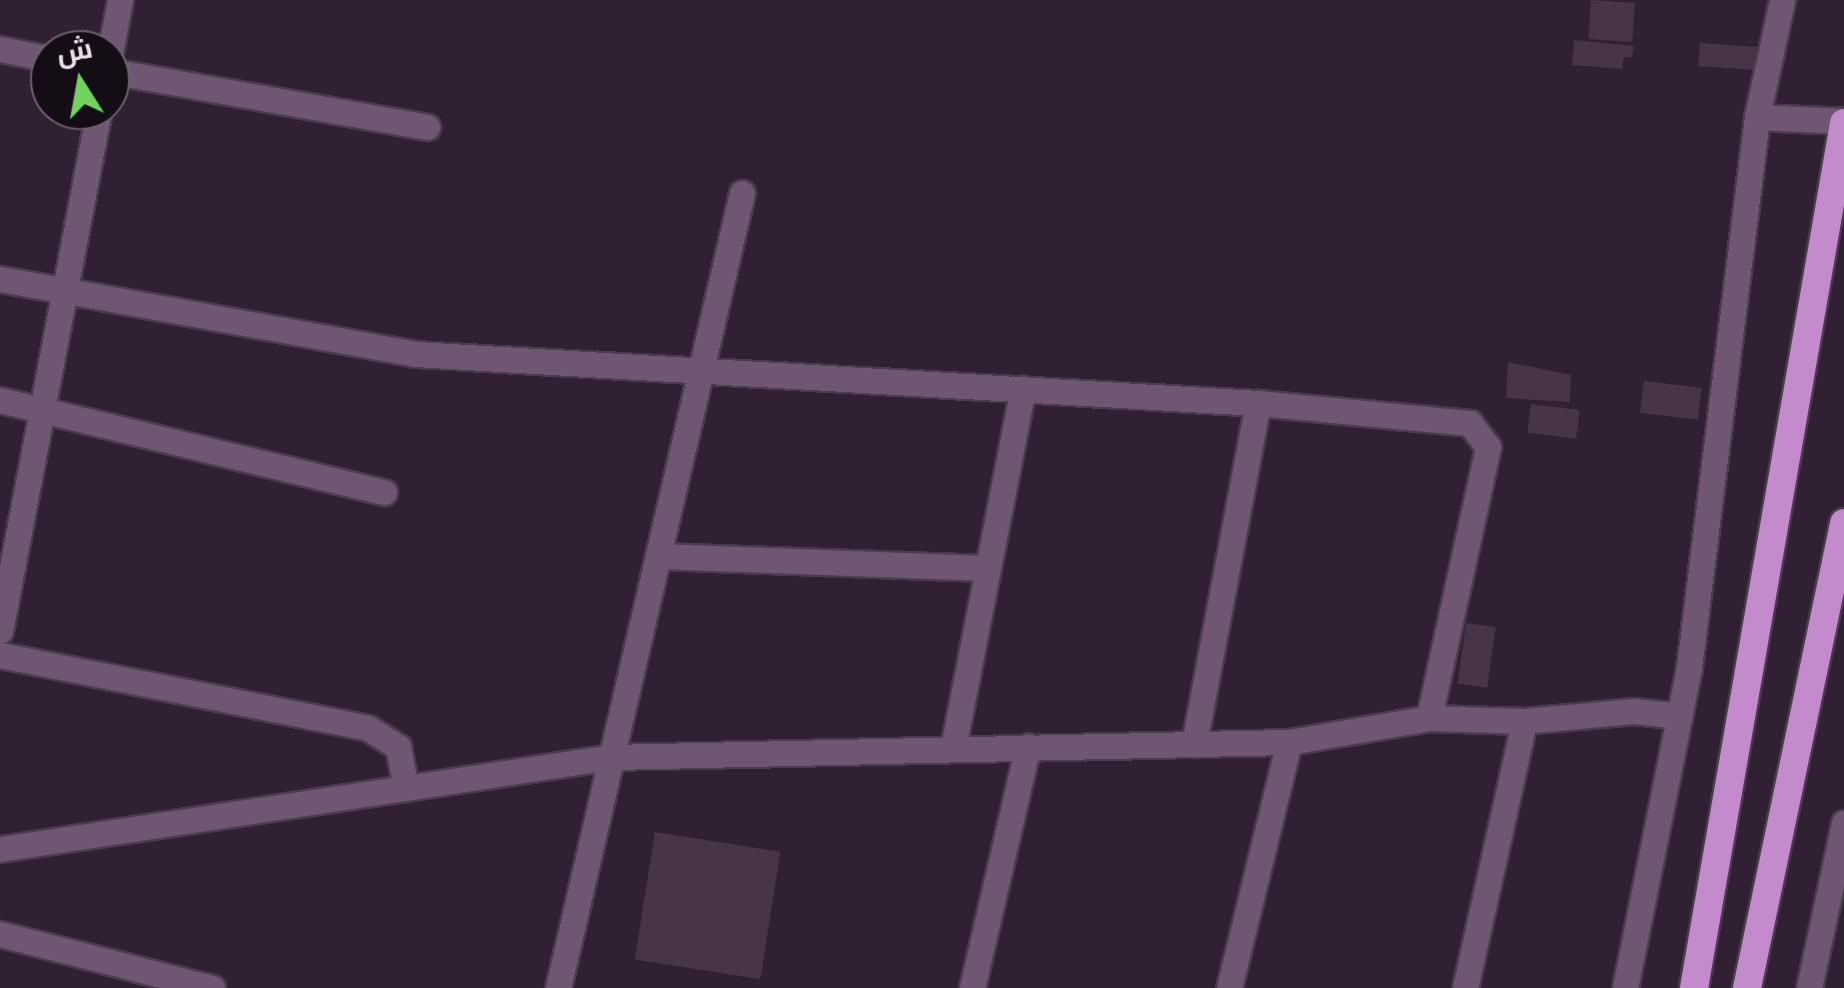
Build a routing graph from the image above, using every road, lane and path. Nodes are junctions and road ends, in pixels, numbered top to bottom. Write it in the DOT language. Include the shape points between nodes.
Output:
graph roads {
  1 [pos="120,0"];
  2 [pos="1782,0"];
  3 [pos="114,30"];
  4 [pos="0,50"];
  5 [pos="30,55"];
  6 [pos="130,75"];
  7 [pos="1757,117"];
  8 [pos="1844,122"];
  9 [pos="427,127"];
  10 [pos="95,130"];
  11 [pos="742,193"];
  12 [pos="0,278"];
  13 [pos="65,290"];
  14 [pos="700,373"];
  15 [pos="1022,389"];
  16 [pos="0,400"];
  17 [pos="1258,403"];
  18 [pos="44,410"];
  19 [pos="384,492"];
  20 [pos="1844,524"];
  21 [pos="658,556"];
  22 [pos="988,568"];
  23 [pos="0,631"];
  24 [pos="0,655"];
  25 [pos="1680,716"];
  26 [pos="1429,718"];
  27 [pos="1524,721"];
  28 [pos="1289,742"];
  29 [pos="1194,744"];
  30 [pos="1028,746"];
  31 [pos="952,748"];
  32 [pos="611,757"];
  33 [pos="406,788"];
  34 [pos="1844,822"];
  35 [pos="0,848"];
  36 [pos="0,934"];
  37 [pos="212,988"];
  38 [pos="558,988"];
  39 [pos="972,988"];
  40 [pos="1229,988"];
  41 [pos="1465,988"];
  42 [pos="1624,988"];
  43 [pos="1694,988"];
  44 [pos="1747,988"];
  45 [pos="1809,988"];
  1 -- 3 [label="street"];
  2 -- 7 [label="street"];
  4 -- 5 [label="street"];
  6 -- 9 [label="street"];
  7 -- 8 [label="street"];
  7 -- 25 [label="street"];
  8 -- 43 [label="highway"];
  10 -- 13 [label="street"];
  11 -- 14 [label="street"];
  12 -- 13 [label="street"];
  13 -- 14 [label="street" via="415,354"];
  13 -- 18 [label="street"];
  14 -- 15 [label="street"];
  14 -- 21 [label="street"];
  15 -- 17 [label="street"];
  15 -- 22 [label="street"];
  16 -- 18 [label="street"];
  17 -- 26 [label="street" via="1470,423 1488,447"];
  17 -- 29 [label="street"];
  18 -- 19 [label="street"];
  18 -- 23 [label="street"];
  20 -- 44 [label="highway"];
  21 -- 22 [label="street"];
  21 -- 32 [label="street"];
  22 -- 31 [label="street"];
  24 -- 33 [label="street" via="368,728 398,747"];
  25 -- 27 [label="street" via="1634,711"];
  25 -- 42 [label="street"];
  26 -- 27 [label="street"];
  26 -- 28 [label="street"];
  27 -- 41 [label="street"];
  28 -- 29 [label="street"];
  28 -- 40 [label="street"];
  29 -- 30 [label="street"];
  30 -- 31 [label="street"];
  30 -- 39 [label="street"];
  31 -- 32 [label="street"];
  32 -- 33 [label="street"];
  32 -- 38 [label="street"];
  33 -- 35 [label="street"];
  34 -- 45 [label="street"];
  36 -- 37 [label="street"];
}
